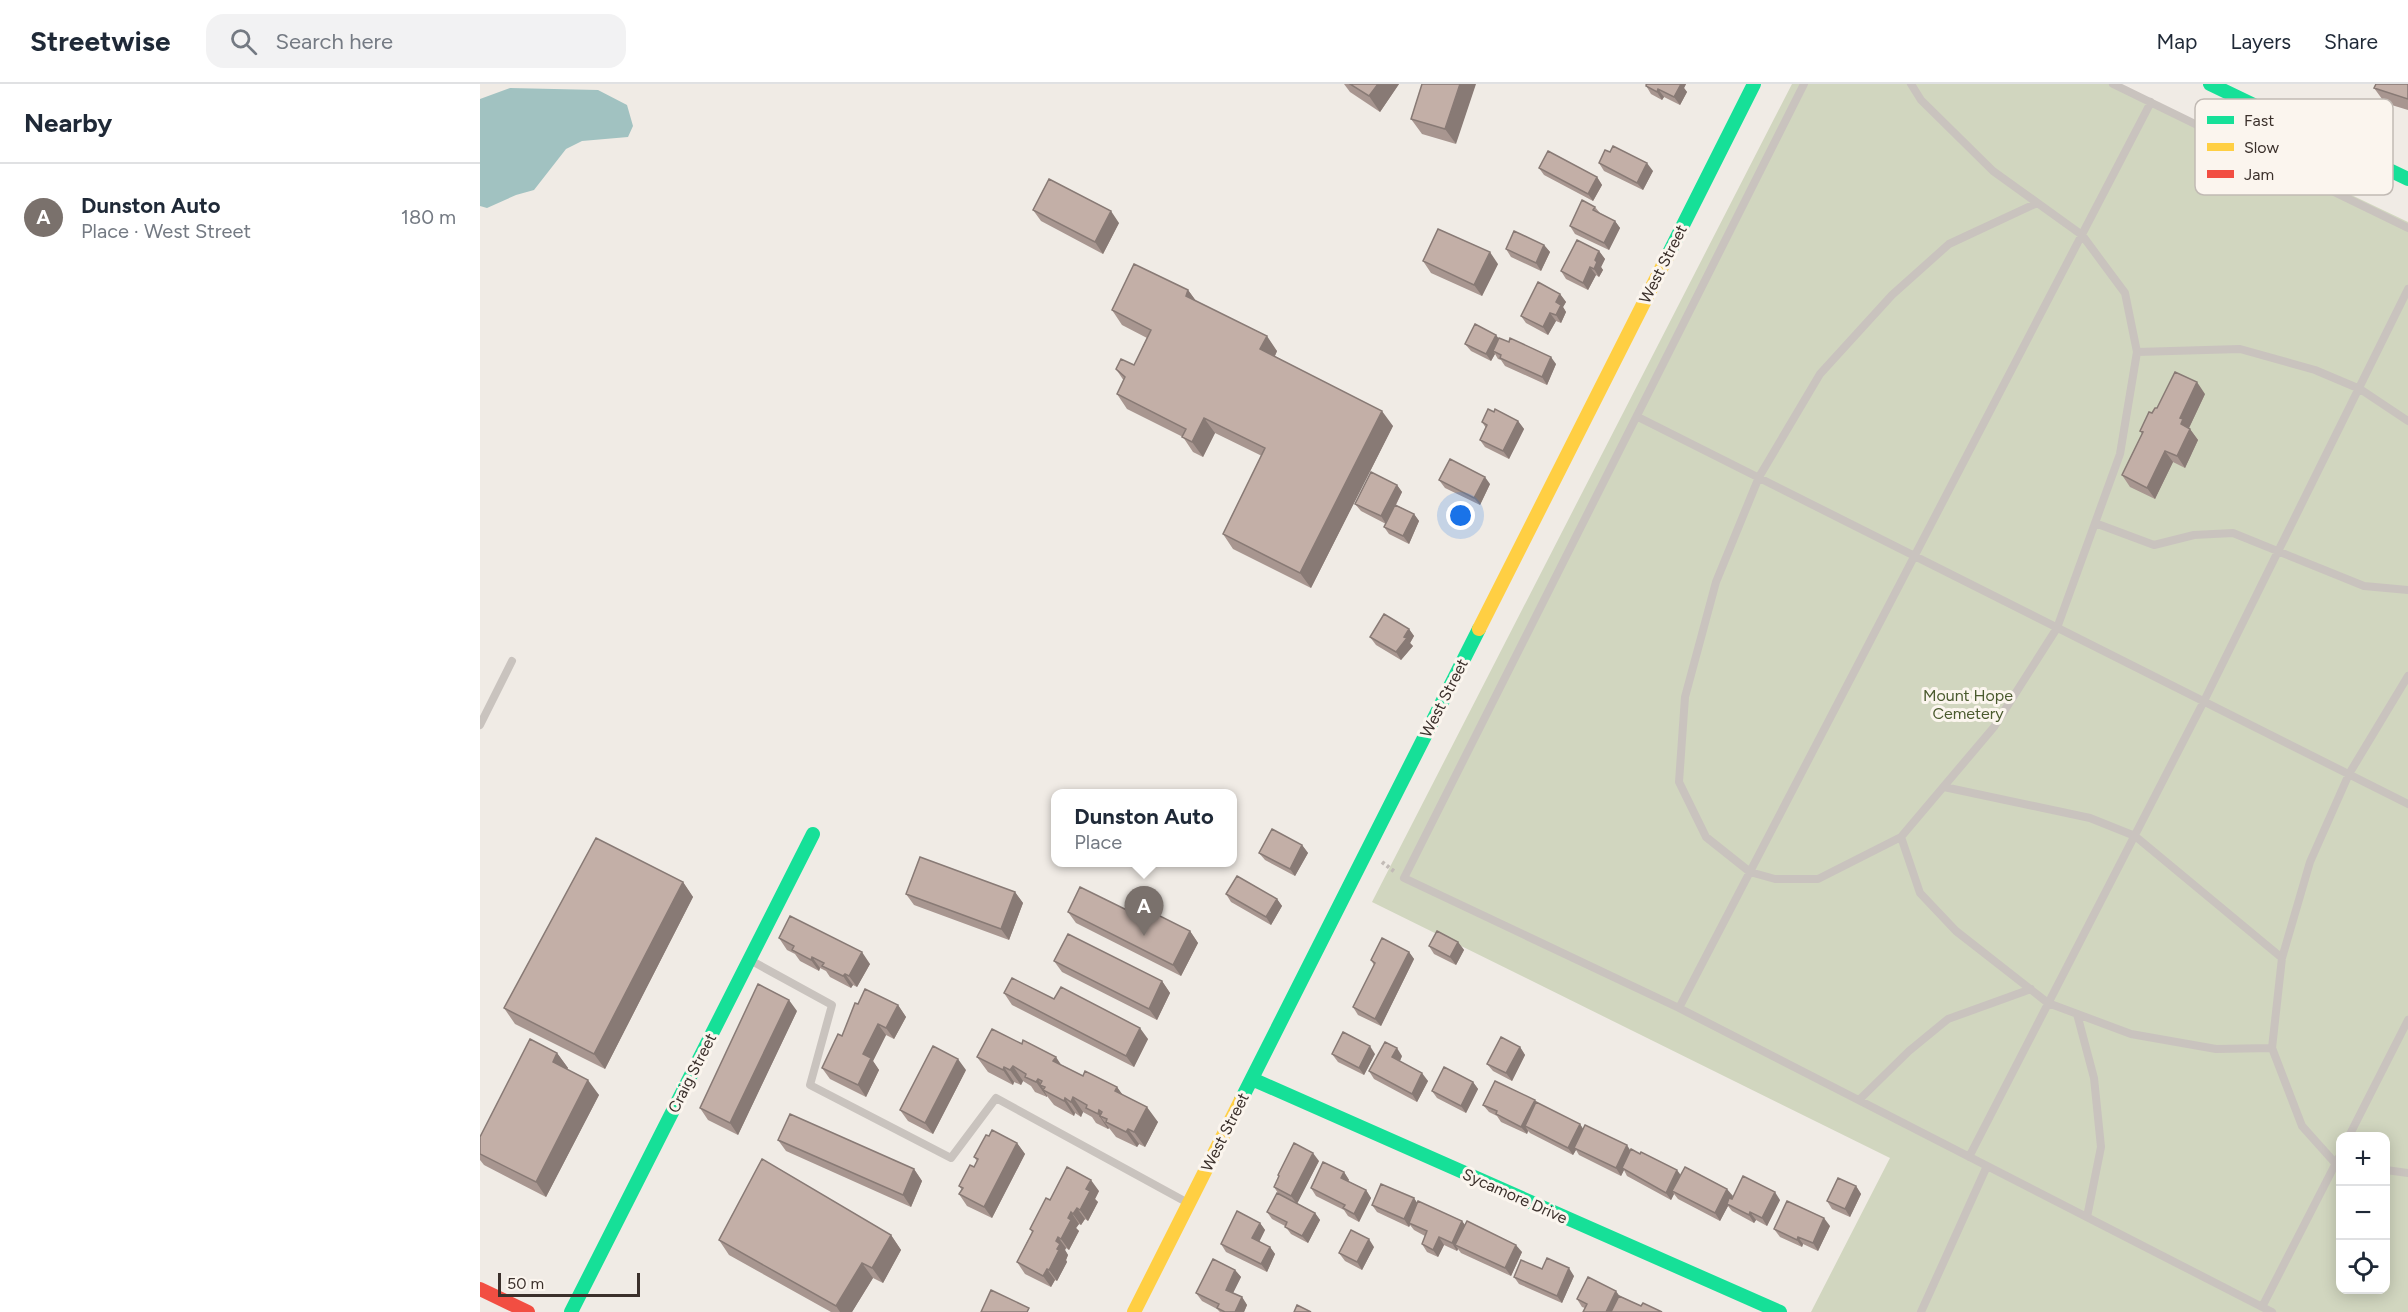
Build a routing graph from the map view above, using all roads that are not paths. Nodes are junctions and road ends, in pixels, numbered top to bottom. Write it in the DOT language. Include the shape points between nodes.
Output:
graph roads {
  1 [pos="1754,84"];
  2 [pos="1804,84"];
  3 [pos="1911,84"];
  4 [pos="2114,84"];
  5 [pos="2210,84"];
  6 [pos="2241,99"];
  7 [pos="2151,102"];
  8 [pos="2195,124"];
  9 [pos="2393,172"];
  10 [pos="2408,179"];
  11 [pos="2341,195"];
  12 [pos="2037,203"];
  13 [pos="2408,228"];
  14 [pos="2082,235"];
  15 [pos="2408,289"];
  16 [pos="2137,352"];
  17 [pos="2360,389"];
  18 [pos="1638,417"];
  19 [pos="2408,421"];
  20 [pos="1759,477"];
  21 [pos="2095,523"];
  22 [pos="2279,551"];
  23 [pos="1915,556"];
  24 [pos="2408,590"];
  25 [pos="2057,628"];
  26 [pos="512,662"];
  27 [pos="2408,676"];
  28 [pos="2204,701"];
  29 [pos="480,724"];
  30 [pos="2349,774"];
  31 [pos="1944,787"];
  32 [pos="2408,804"];
  33 [pos="813,834"];
  34 [pos="2135,836"];
  35 [pos="1901,837"];
  36 [pos="1750,872"];
  37 [pos="2282,958"];
  38 [pos="749,960"];
  39 [pos="2031,989"];
  40 [pos="2048,1003"];
  41 [pos="1679,1008"];
  42 [pos="2077,1014"];
  43 [pos="2408,1020"];
  44 [pos="2272,1048"];
  45 [pos="1252,1079"];
  46 [pos="1859,1100"];
  47 [pos="2352,1132"];
  48 [pos="1969,1157"];
  49 [pos="2336,1162"];
  50 [pos="1987,1166"];
  51 [pos="2336,1168"];
  52 [pos="2390,1171"];
  53 [pos="2408,1173"];
  54 [pos="1189,1204"];
  55 [pos="2087,1217"];
  56 [pos="480,1289"];
  57 [pos="2262,1307"];
  58 [pos="528,1312"];
  59 [pos="572,1312"];
  60 [pos="1134,1312"];
  61 [pos="1780,1312"];
  62 [pos="1921,1312"];
  63 [pos="2272,1312"];
  1 -- 45 [label="main road, West Street"];
  2 -- 18 [label="lane"];
  3 -- 12 [label="lane" via="1921,100 1993,171"];
  4 -- 7 [label="lane"];
  5 -- 6 [label="main road"];
  7 -- 8 [label="lane"];
  7 -- 14 [label="lane"];
  9 -- 10 [label="main road"];
  11 -- 13 [label="lane"];
  12 -- 14 [label="lane"];
  12 -- 20 [label="lane" via="1949,244 1892,295 1820,374"];
  14 -- 16 [label="lane" via="2125,293"];
  14 -- 23 [label="lane"];
  15 -- 17 [label="lane"];
  16 -- 17 [label="lane" via="2240,349 2316,370"];
  16 -- 21 [label="lane" via="2120,454"];
  17 -- 19 [label="lane"];
  17 -- 22 [label="lane"];
  18 -- 20 [label="lane"];
  18 -- 41 [label="lane" via="1404,878"];
  20 -- 23 [label="lane"];
  20 -- 36 [label="lane" via="1716,582 1685,697 1679,782 1706,837"];
  21 -- 22 [label="lane" via="2154,544 2194,535 2234,533"];
  21 -- 25 [label="lane"];
  22 -- 24 [label="lane" via="2364,586"];
  22 -- 28 [label="lane"];
  23 -- 25 [label="lane"];
  23 -- 36 [label="lane"];
  25 -- 28 [label="lane"];
  25 -- 31 [label="lane" via="1994,727"];
  26 -- 29 [label="lane"];
  27 -- 30 [label="lane"];
  28 -- 30 [label="lane"];
  28 -- 34 [label="lane"];
  30 -- 32 [label="lane"];
  30 -- 37 [label="lane" via="2310,862"];
  31 -- 34 [label="lane" via="2090,818"];
  31 -- 35 [label="lane"];
  33 -- 38 [label="main road, Craig Street"];
  34 -- 37 [label="lane"];
  34 -- 40 [label="lane"];
  35 -- 36 [label="lane" via="1818,879 1775,879"];
  35 -- 39 [label="lane" via="1920,893 1956,931"];
  36 -- 41 [label="lane"];
  37 -- 44 [label="lane"];
  38 -- 54 [label="lane" via="832,1005 810,1085 951,1158 996,1098"];
  38 -- 59 [label="main road, Craig Street"];
  39 -- 40 [label="lane"];
  39 -- 46 [label="lane" via="1948,1019"];
  40 -- 42 [label="lane"];
  40 -- 48 [label="lane"];
  41 -- 46 [label="lane"];
  42 -- 44 [label="lane" via="2131,1034 2216,1049"];
  42 -- 55 [label="lane" via="2094,1078 2101,1147"];
  43 -- 47 [label="lane"];
  44 -- 49 [label="lane" via="2302,1126"];
  45 -- 54 [label="main road, West Street"];
  45 -- 61 [label="main road, Sycamore Drive"];
  46 -- 48 [label="lane"];
  48 -- 50 [label="lane"];
  50 -- 55 [label="lane"];
  50 -- 62 [label="lane"];
  51 -- 57 [label="lane"];
  52 -- 53 [label="lane"];
  54 -- 60 [label="main road, West Street"];
  55 -- 57 [label="lane"];
  56 -- 58 [label="main road"];
  57 -- 63 [label="lane"];
}
